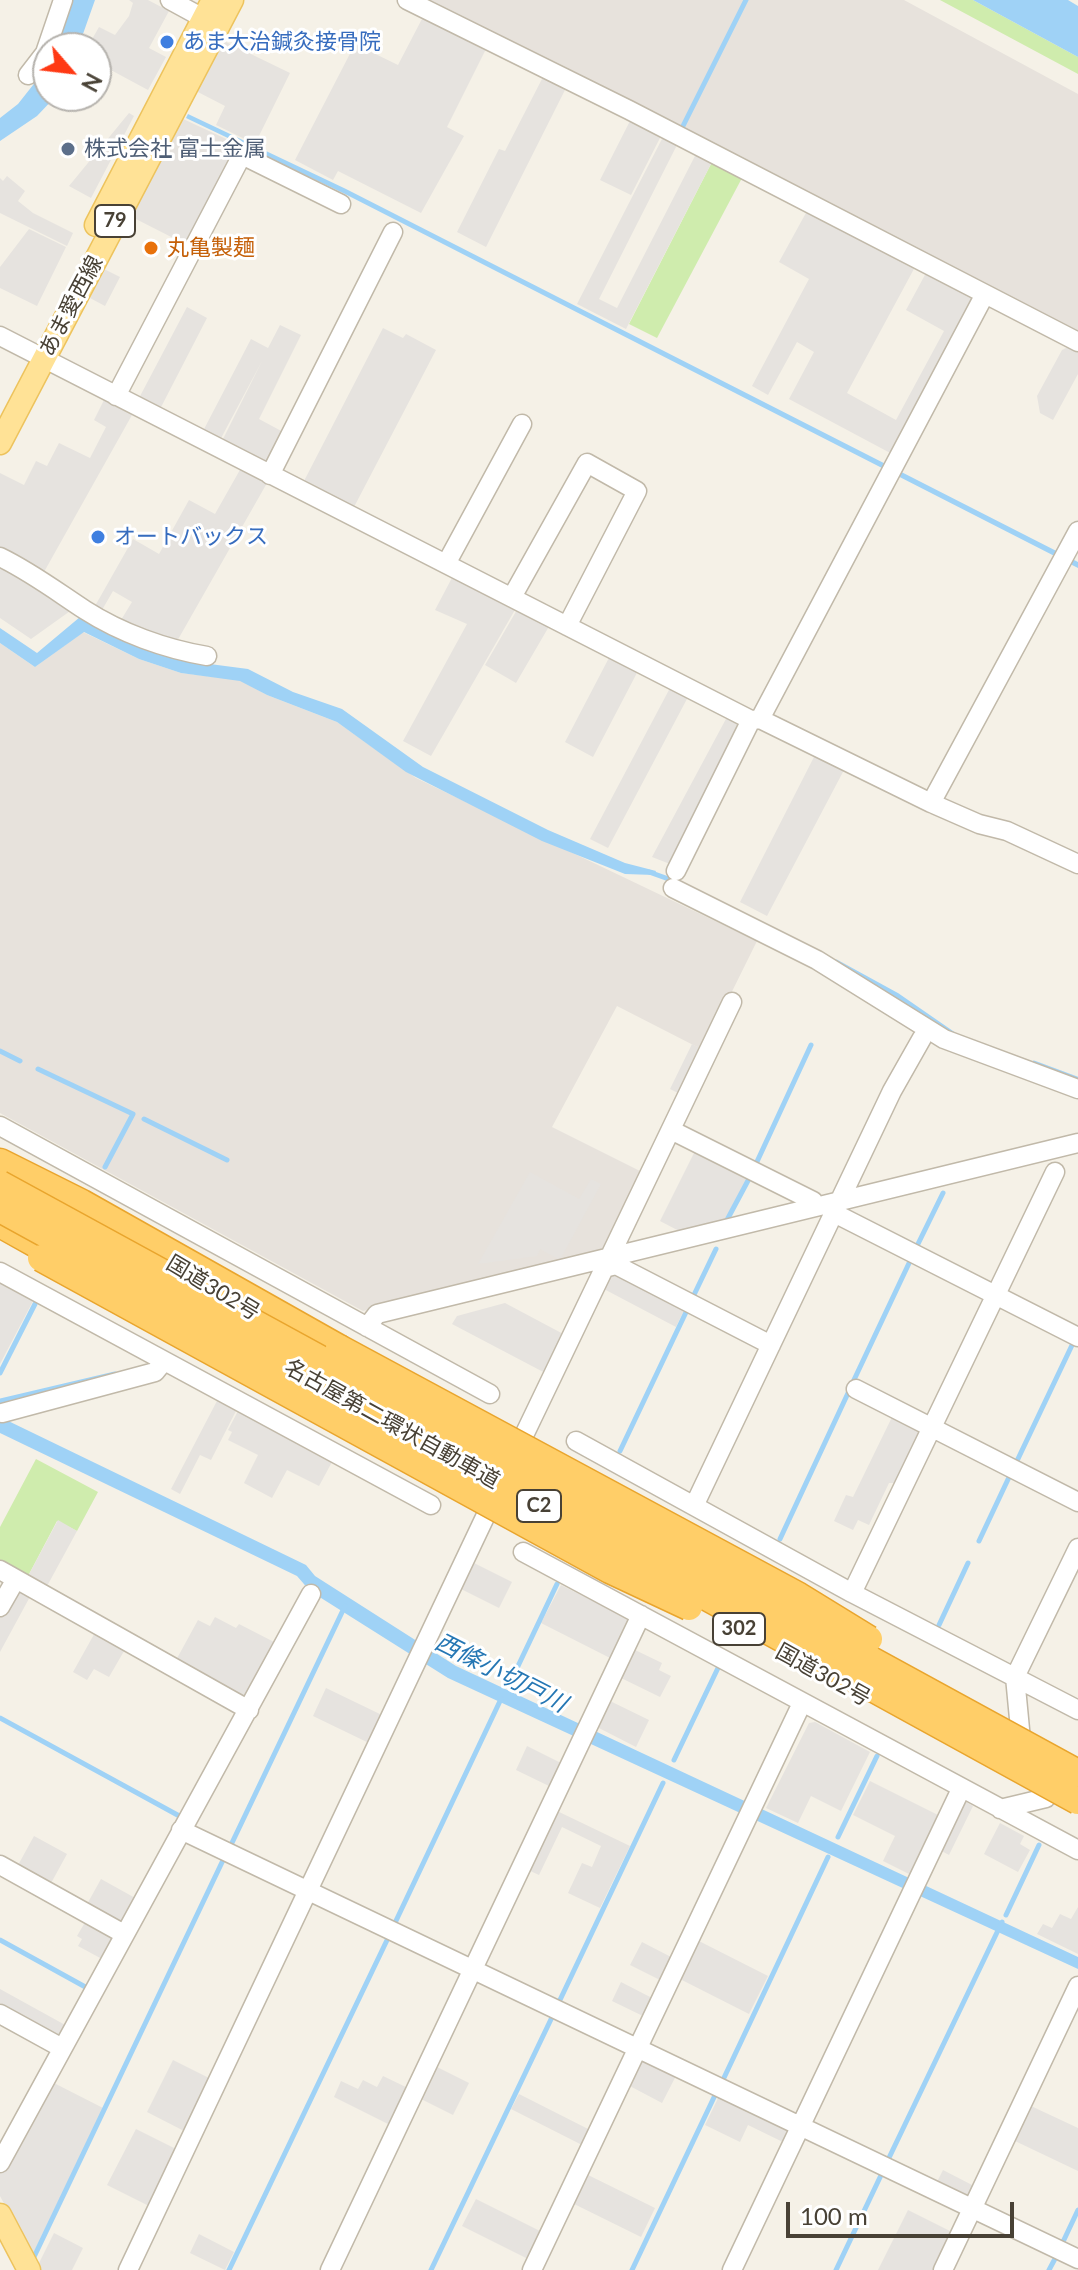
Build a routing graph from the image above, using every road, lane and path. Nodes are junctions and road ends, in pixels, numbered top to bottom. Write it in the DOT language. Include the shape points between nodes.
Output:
graph roads {
  1 [pos="63,0"];
  2 [pos="170,0"];
  3 [pos="232,0"];
  4 [pos="407,0"];
  5 [pos="208,9"];
  6 [pos="28,75"];
  7 [pos="341,204"];
  8 [pos="393,232"];
  9 [pos="985,294"];
  10 [pos="0,336"];
  11 [pos="1078,342"];
  12 [pos="37,355"];
  13 [pos="116,396"];
  14 [pos="0,411"];
  15 [pos="522,424"];
  16 [pos="0,443"];
  17 [pos="270,475"];
  18 [pos="1078,531"];
  19 [pos="0,557"];
  20 [pos="446,564"];
  21 [pos="512,597"];
  22 [pos="567,626"];
  23 [pos="207,656"];
  24 [pos="755,720"];
  25 [pos="931,803"];
  26 [pos="1078,864"];
  27 [pos="732,1002"];
  28 [pos="922,1038"];
  29 [pos="1078,1089"];
  30 [pos="0,1126"];
  31 [pos="671,1130"];
  32 [pos="1078,1143"];
  33 [pos="0,1162"];
  34 [pos="0,1169"];
  35 [pos="1055,1172"];
  36 [pos="0,1184"];
  37 [pos="814,1206"];
  38 [pos="837,1206"];
  39 [pos="0,1209"];
  40 [pos="0,1224"];
  41 [pos="0,1232"];
  42 [pos="607,1262"];
  43 [pos="0,1272"];
  44 [pos="995,1295"];
  45 [pos="331,1308"];
  46 [pos="367,1327"];
  47 [pos="1078,1337"];
  48 [pos="771,1345"];
  49 [pos="164,1361"];
  50 [pos="856,1389"];
  51 [pos="490,1394"];
  52 [pos="357,1408"];
  53 [pos="2,1413"];
  54 [pos="931,1428"];
  55 [pos="389,1435"];
  56 [pos="576,1441"];
  57 [pos="334,1452"];
  58 [pos="496,1494"];
  59 [pos="1078,1502"];
  60 [pos="431,1505"];
  61 [pos="694,1506"];
  62 [pos="1078,1548"];
  63 [pos="523,1552"];
  64 [pos="8,1575"];
  65 [pos="653,1581"];
  66 [pos="852,1593"];
  67 [pos="311,1594"];
  68 [pos="617,1602"];
  69 [pos="0,1607"];
  70 [pos="641,1615"];
  71 [pos="1015,1677"];
  72 [pos="802,1703"];
  73 [pos="249,1710"];
  74 [pos="1078,1710"];
  75 [pos="923,1716"];
  76 [pos="1078,1770"];
  77 [pos="961,1789"];
  78 [pos="1036,1792"];
  79 [pos="1078,1801"];
  80 [pos="1000,1809"];
  81 [pos="1078,1816"];
  82 [pos="181,1830"];
  83 [pos="1078,1850"];
  84 [pos="0,1865"];
  85 [pos="309,1891"];
  86 [pos="124,1934"];
  87 [pos="473,1969"];
  88 [pos="1078,1986"];
  89 [pos="0,2014"];
  90 [pos="62,2048"];
  91 [pos="638,2048"];
  92 [pos="801,2126"];
  93 [pos="0,2163"];
  94 [pos="973,2208"];
  95 [pos="0,2215"];
  96 [pos="1078,2259"];
  97 [pos="29,2270"];
  98 [pos="128,2270"];
  99 [pos="330,2270"];
  100 [pos="532,2270"];
  101 [pos="732,2270"];
  102 [pos="943,2270"];
  1 -- 6 [label="street" via="45,53"];
  2 -- 5 [label="street"];
  3 -- 12 [label="main road, あま愛西線 / 79"];
  4 -- 9 [label="street"];
  5 -- 12 [label="main road, あま愛西線 / 79"];
  7 -- 13 [label="street" via="242,155"];
  8 -- 17 [label="street"];
  9 -- 11 [label="street"];
  9 -- 24 [label="street"];
  10 -- 12 [label="street"];
  12 -- 13 [label="street"];
  12 -- 14 [label="main road, あま愛西線 / 79"];
  12 -- 16 [label="main road, あま愛西線 / 79"];
  13 -- 17 [label="street"];
  15 -- 20 [label="street"];
  17 -- 20 [label="street"];
  18 -- 25 [label="street"];
  19 -- 23 [label="street" via="38,575 108,622 175,651"];
  20 -- 21 [label="street"];
  21 -- 22 [label="street"];
  21 -- 22 [label="street" via="587,463 637,491"];
  22 -- 24 [label="street"];
  24 -- 25 [label="street"];
  24 -- 29 [label="street" via="675,879 944,1039"];
  25 -- 26 [label="street"];
  27 -- 31 [label="street"];
  28 -- 38 [label="street"];
  30 -- 45 [label="street"];
  31 -- 37 [label="street"];
  31 -- 42 [label="street"];
  32 -- 38 [label="street"];
  33 -- 76 [label="highway, bridge" via="799,1596"];
  34 -- 52 [label="highway, 国道302号 / 302" via="240,1301 284,1335"];
  35 -- 44 [label="street"];
  36 -- 76 [label="highway, 名古屋第二環状自動車道 / C2, bridge"];
  37 -- 38 [label="street"];
  37 -- 42 [label="street"];
  38 -- 44 [label="street"];
  38 -- 48 [label="street"];
  39 -- 75 [label="highway, 名古屋第二環状自動車道 / C2, bridge"];
  40 -- 55 [label="highway, 国道302号 / 302"];
  41 -- 75 [label="highway, bridge" via="610,1570"];
  42 -- 46 [label="street" via="377,1314"];
  42 -- 48 [label="street"];
  42 -- 58 [label="street"];
  43 -- 49 [label="street"];
  44 -- 47 [label="street"];
  44 -- 54 [label="street"];
  45 -- 46 [label="street"];
  45 -- 52 [label="street"];
  46 -- 51 [label="street"];
  48 -- 61 [label="street"];
  49 -- 53 [label="street" via="155,1372"];
  49 -- 57 [label="street"];
  50 -- 54 [label="street"];
  52 -- 55 [label="highway, 国道302号 / 302"];
  54 -- 59 [label="street"];
  54 -- 66 [label="street"];
  55 -- 57 [label="street"];
  55 -- 58 [label="highway, 国道302号 / 302"];
  56 -- 61 [label="street"];
  57 -- 60 [label="street"];
  58 -- 65 [label="highway, 国道302号 / 302"];
  58 -- 85 [label="street"];
  61 -- 66 [label="street"];
  62 -- 71 [label="street"];
  63 -- 68 [label="street"];
  64 -- 69 [label="street"];
  64 -- 73 [label="street"];
  65 -- 68 [label="street"];
  65 -- 78 [label="highway, 国道302号 / 302"];
  66 -- 71 [label="street"];
  67 -- 73 [label="street"];
  68 -- 70 [label="street"];
  70 -- 72 [label="street"];
  70 -- 87 [label="street"];
  71 -- 74 [label="street"];
  71 -- 78 [label="street"];
  72 -- 77 [label="street"];
  72 -- 91 [label="street"];
  73 -- 82 [label="street"];
  75 -- 79 [label="highway, 名古屋第二環状自動車道 / C2, bridge"];
  77 -- 80 [label="street"];
  77 -- 92 [label="street"];
  78 -- 80 [label="street"];
  78 -- 81 [label="highway, 国道302号 / 302"];
  80 -- 83 [label="street"];
  82 -- 85 [label="street"];
  82 -- 86 [label="street"];
  84 -- 86 [label="street"];
  85 -- 87 [label="street"];
  85 -- 98 [label="street"];
  86 -- 90 [label="street"];
  87 -- 91 [label="street"];
  87 -- 99 [label="street"];
  88 -- 94 [label="street"];
  89 -- 90 [label="street"];
  90 -- 93 [label="street"];
  91 -- 92 [label="street"];
  91 -- 100 [label="street"];
  92 -- 94 [label="street"];
  92 -- 101 [label="street"];
  94 -- 96 [label="street"];
  94 -- 102 [label="street"];
  95 -- 97 [label="main road"];
}
